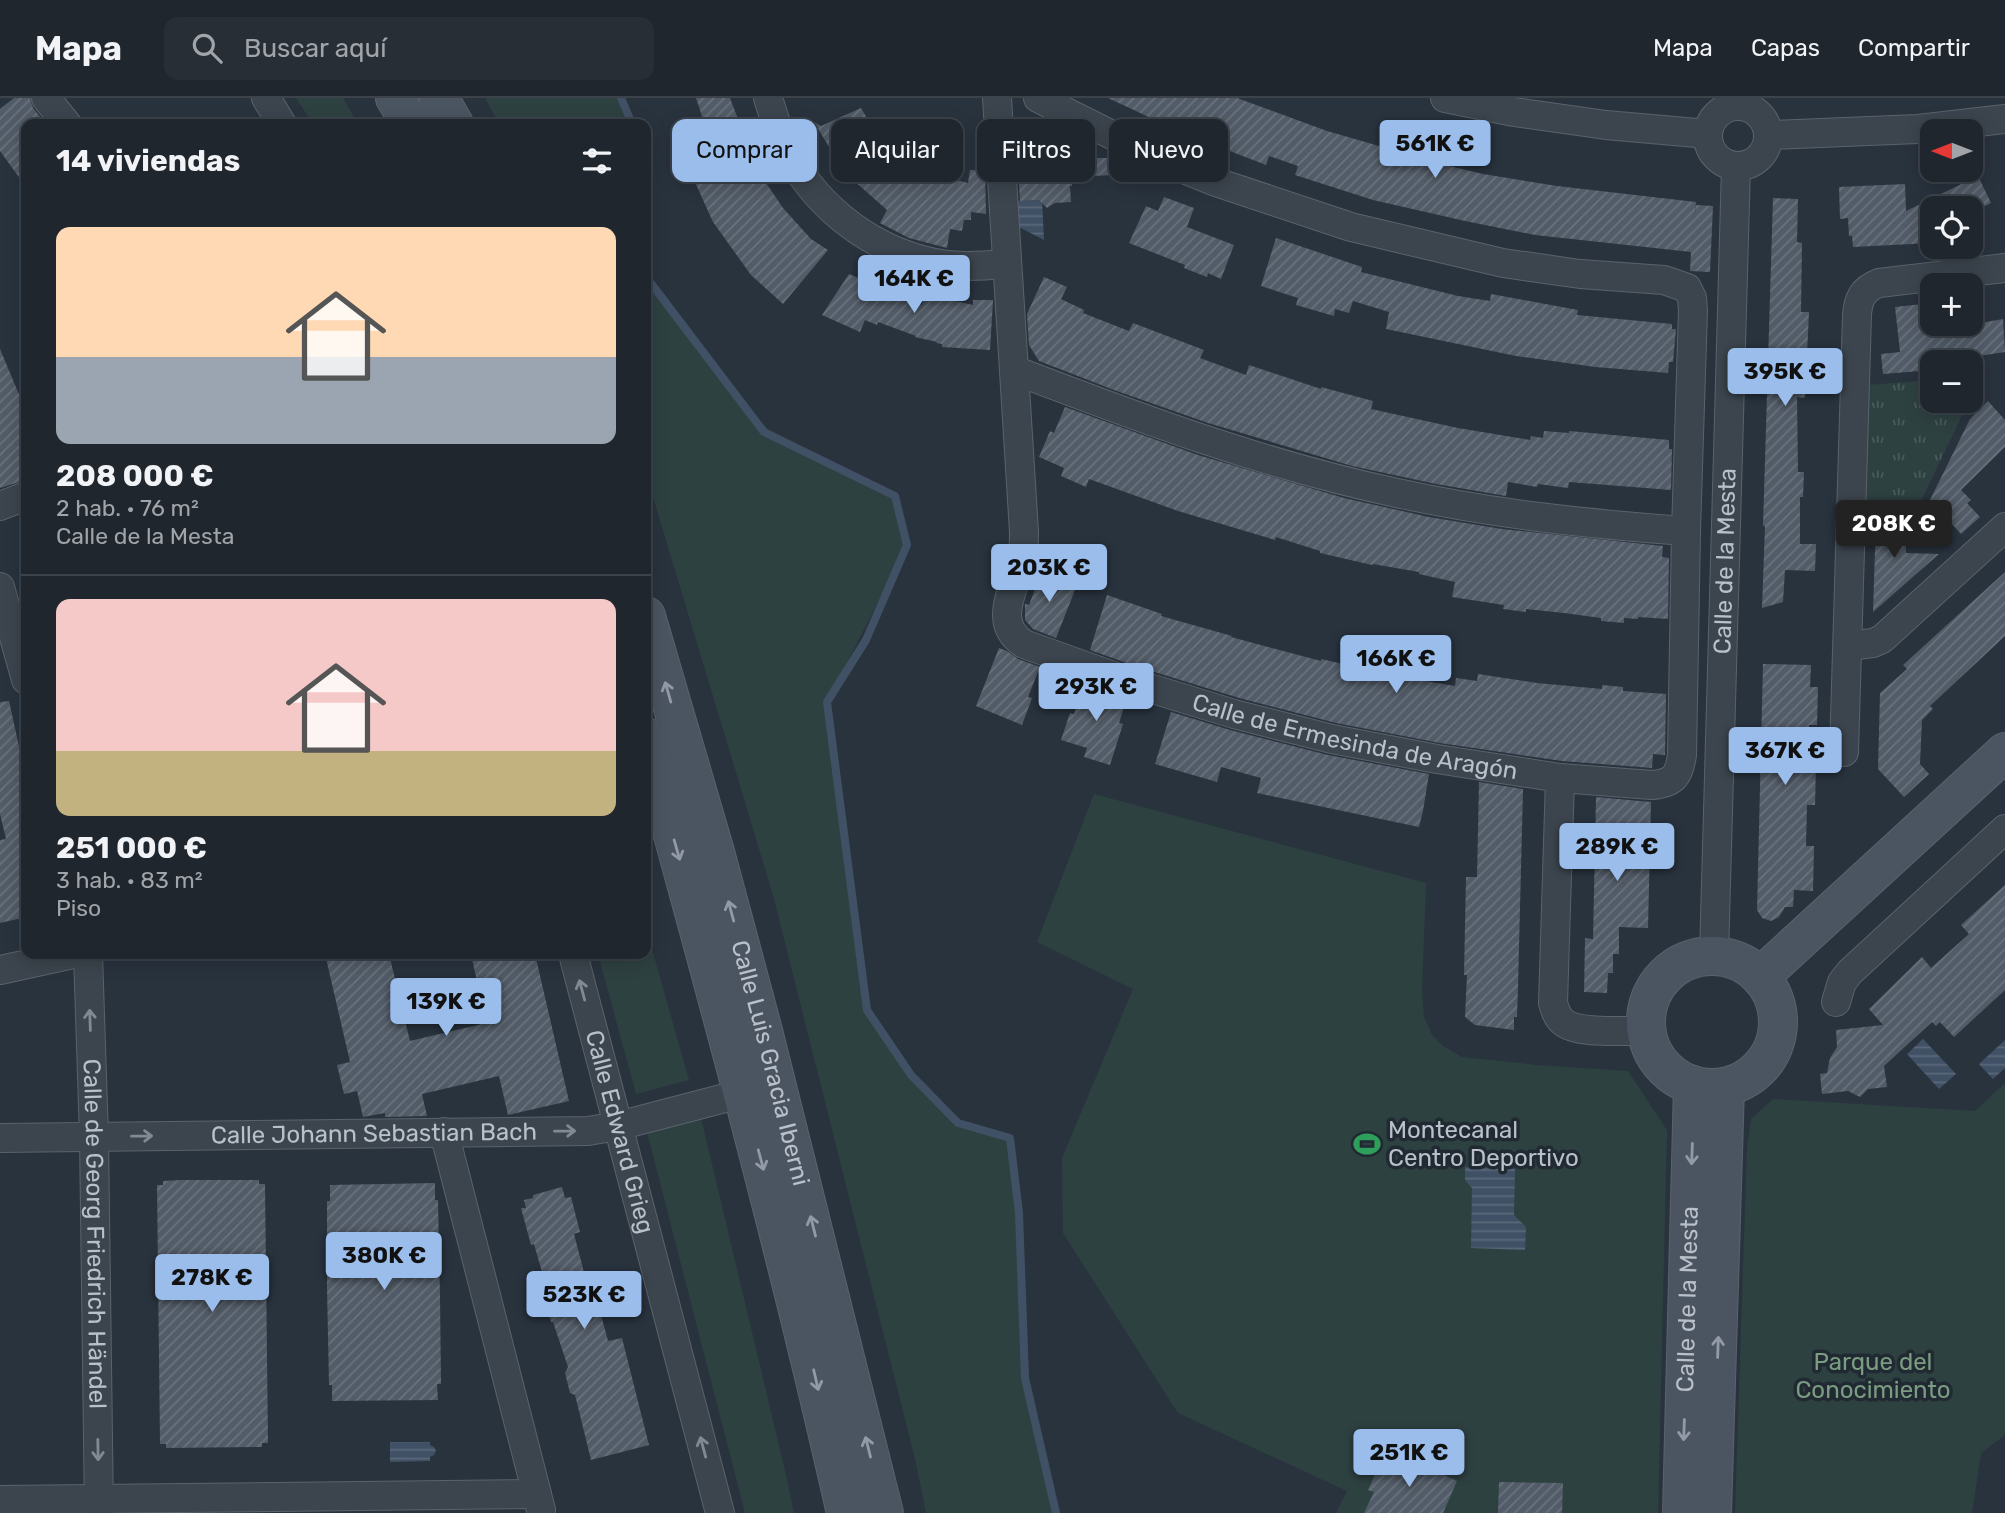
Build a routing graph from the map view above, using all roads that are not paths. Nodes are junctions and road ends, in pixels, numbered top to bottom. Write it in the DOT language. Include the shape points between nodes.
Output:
graph roads {
  1 [pos="46,98"];
  2 [pos="266,98"];
  3 [pos="395,98"];
  4 [pos="439,98"];
  5 [pos="768,98"];
  6 [pos="997,98"];
  7 [pos="1038,98"];
  8 [pos="1445,98"];
  9 [pos="1737,102"];
  10 [pos="63,119"];
  11 [pos="279,119"];
  12 [pos="408,119"];
  13 [pos="451,119"];
  14 [pos="2005,120"];
  15 [pos="1708,134"];
  16 [pos="1769,135"];
  17 [pos="1736,166"];
  18 [pos="1007,264"];
  19 [pos="2005,268"];
  20 [pos="1014,370"];
  21 [pos="21,498"];
  22 [pos="0,506"];
  23 [pos="2005,527"];
  24 [pos="1686,531"];
  25 [pos="0,587"];
  26 [pos="651,633"];
  27 [pos="1848,646"];
  28 [pos="21,662"];
  29 [pos="1844,752"];
  30 [pos="2005,752"];
  31 [pos="651,773"];
  32 [pos="1560,778"];
  33 [pos="657,817"];
  34 [pos="2005,829"];
  35 [pos="1714,956"];
  36 [pos="50,959"];
  37 [pos="88,959"];
  38 [pos="574,959"];
  39 [pos="0,970"];
  40 [pos="1760,977"];
  41 [pos="1836,1002"];
  42 [pos="1646,1031"];
  43 [pos="1709,1086"];
  44 [pos="744,1093"];
  45 [pos="618,1126"];
  46 [pos="444,1132"];
  47 [pos="94,1137"];
  48 [pos="0,1138"];
  49 [pos="0,1500"];
  50 [pos="539,1504"];
  51 [pos="99,1506"];
  52 [pos="720,1513"];
  53 [pos="846,1513"];
  54 [pos="884,1513"];
  55 [pos="1682,1513"];
  56 [pos="1712,1513"];
  1 -- 10 [label="street"];
  2 -- 11 [label="street"];
  3 -- 12 [label="main road"];
  4 -- 13 [label="main road"];
  5 -- 18 [label="street" via="783,143 801,172 828,206 869,238 927,261"];
  6 -- 18 [label="street, Calle de Ermesinda de Aragón"];
  7 -- 24 [label="street, Calle de Ermesinda de Aragón" via="1164,161 1350,227 1503,262 1664,280 1687,288 1693,310"];
  8 -- 15 [label="street" via="1514,113"];
  9 -- 15 [label="street" via="1719,113"];
  9 -- 16 [label="street" via="1759,113"];
  14 -- 16 [label="street" via="1905,130"];
  15 -- 17 [label="street" via="1714,155"];
  16 -- 17 [label="street" via="1761,156"];
  17 -- 35 [label="street, Calle de la Mesta"];
  18 -- 20 [label="street, Calle de Ermesinda de Aragón"];
  19 -- 27 [label="street" via="1886,281 1861,295 1856,329"];
  20 -- 24 [label="street" via="1191,435 1343,481 1536,517"];
  20 -- 32 [label="street, Calle de Ermesinda de Aragón" via="1024,545 1007,611 1016,639 1130,682 1332,739"];
  21 -- 22 [label="street"];
  23 -- 27 [label="street" via="1882,639"];
  24 -- 32 [label="street, Calle de Ermesinda de Aragón" via="1680,769 1673,779 1652,785"];
  25 -- 28 [label="street"];
  54 -- 26 [label="main road, Calle Luis Gracia Iberni, one-way" via="762,1027"];
  27 -- 29 [label="street"];
  30 -- 40 [label="main road"];
  31 -- 33 [label="main road, Calle Luis Gracia Iberni"];
  32 -- 42 [label="street" via="1556,1013 1580,1029"];
  33 -- 44 [label="main road, Calle Luis Gracia Iberni, one-way"];
  34 -- 41 [label="street" via="1850,972"];
  35 -- 40 [label="main road" via="1739,961"];
  35 -- 42 [label="main road" via="1680,963 1662,977 1648,1003"];
  36 -- 39 [label="street"];
  47 -- 37 [label="street, Calle de Georg Friedrich Händel, one-way"];
  45 -- 38 [label="street, Calle Edward Grieg, one-way"];
  40 -- 43 [label="main road" via="1777,1009 1777,1037 1771,1052 1751,1076 1738,1083"];
  42 -- 43 [label="main road" via="1651,1049 1664,1067 1680,1080"];
  43 -- 55 [label="main road, Calle de la Mesta, one-way"];
  56 -- 43 [label="main road, Calle de la Mesta, one-way"];
  44 -- 45 [label="street, Calle Johann Sebastian Bach"];
  44 -- 53 [label="main road, Calle Luis Gracia Iberni, one-way"];
  46 -- 45 [label="street, Calle Johann Sebastian Bach, one-way" via="588,1131"];
  52 -- 45 [label="street, Calle Edward Grieg, one-way"];
  47 -- 46 [label="street, Calle Johann Sebastian Bach, one-way"];
  46 -- 50 [label="street"];
  47 -- 48 [label="street, Calle Johann Sebastian Bach"];
  47 -- 51 [label="street, Calle de Georg Friedrich Händel, one-way"];
  49 -- 51 [label="street"];
  50 -- 51 [label="street"];
}
